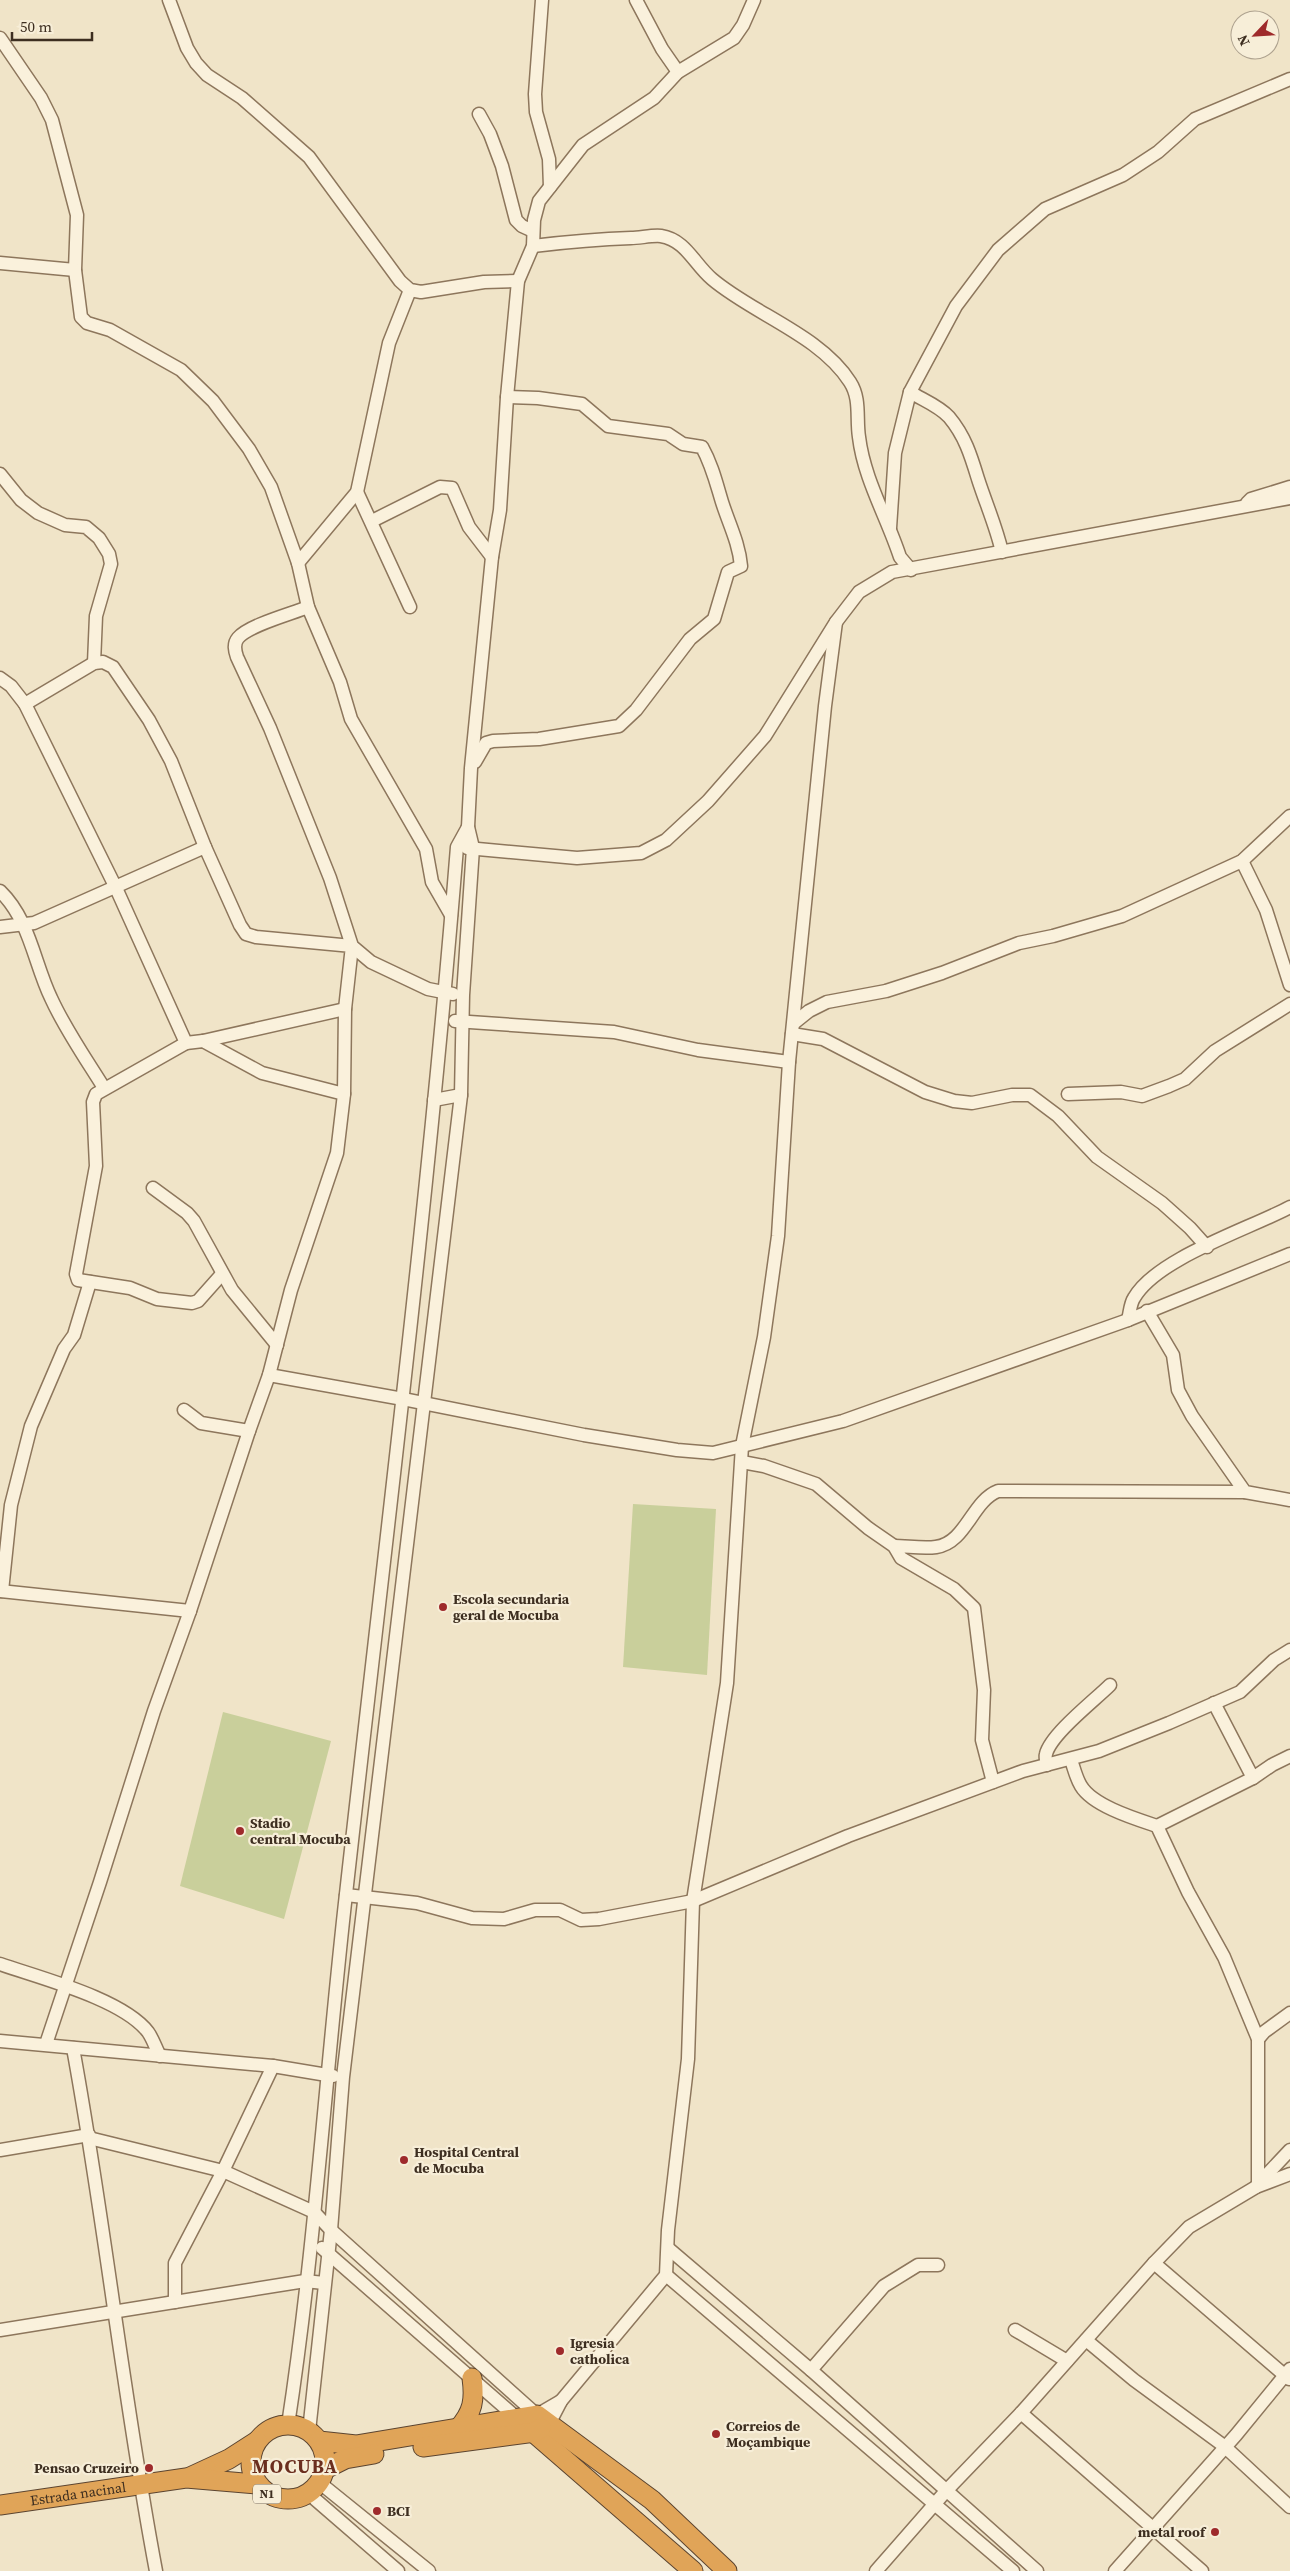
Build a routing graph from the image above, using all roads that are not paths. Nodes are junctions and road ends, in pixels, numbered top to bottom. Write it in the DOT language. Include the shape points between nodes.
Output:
graph roads {
  1 [pos="168,0"];
  2 [pos="542,0"];
  3 [pos="636,0"];
  4 [pos="754,0"];
  5 [pos="0,38"];
  6 [pos="678,72"];
  7 [pos="1290,78"];
  8 [pos="479,114"];
  9 [pos="550,187"];
  10 [pos="533,231"];
  11 [pos="533,246"];
  12 [pos="0,263"];
  13 [pos="75,270"];
  14 [pos="518,280"];
  15 [pos="410,290"];
  16 [pos="910,392"];
  17 [pos="507,397"];
  18 [pos="0,474"];
  19 [pos="1290,487"];
  20 [pos="357,492"];
  21 [pos="1290,498"];
  22 [pos="1242,508"];
  23 [pos="372,521"];
  24 [pos="890,528"];
  25 [pos="1002,552"];
  26 [pos="492,557"];
  27 [pos="298,564"];
  28 [pos="911,570"];
  29 [pos="308,607"];
  30 [pos="410,607"];
  31 [pos="836,622"];
  32 [pos="94,663"];
  33 [pos="0,678"];
  34 [pos="24,704"];
  35 [pos="471,768"];
  36 [pos="1290,816"];
  37 [pos="468,827"];
  38 [pos="205,847"];
  39 [pos="457,847"];
  40 [pos="473,848"];
  41 [pos="1242,861"];
  42 [pos="116,888"];
  43 [pos="0,891"];
  44 [pos="451,915"];
  45 [pos="23,925"];
  46 [pos="0,926"];
  47 [pos="352,946"];
  48 [pos="1290,985"];
  49 [pos="446,993"];
  50 [pos="463,995"];
  51 [pos="1290,1004"];
  52 [pos="345,1009"];
  53 [pos="444,1020"];
  54 [pos="463,1022"];
  55 [pos="793,1028"];
  56 [pos="204,1041"];
  57 [pos="186,1043"];
  58 [pos="789,1062"];
  59 [pos="104,1088"];
  60 [pos="344,1094"];
  61 [pos="1068,1094"];
  62 [pos="460,1095"];
  63 [pos="434,1100"];
  64 [pos="153,1188"];
  65 [pos="1290,1208"];
  66 [pos="1207,1247"];
  67 [pos="1290,1254"];
  68 [pos="222,1274"];
  69 [pos="90,1282"];
  70 [pos="1147,1312"];
  71 [pos="1128,1320"];
  72 [pos="277,1345"];
  73 [pos="269,1375"];
  74 [pos="403,1399"];
  75 [pos="425,1404"];
  76 [pos="184,1410"];
  77 [pos="249,1431"];
  78 [pos="742,1446"];
  79 [pos="742,1462"];
  80 [pos="1245,1492"];
  81 [pos="1290,1500"];
  82 [pos="894,1546"];
  83 [pos="1,1591"];
  84 [pos="190,1611"];
  85 [pos="1290,1650"];
  86 [pos="1110,1685"];
  87 [pos="370,1689"];
  88 [pos="389,1691"];
  89 [pos="1214,1703"];
  90 [pos="1290,1756"];
  91 [pos="1071,1760"];
  92 [pos="1047,1765"];
  93 [pos="1253,1778"];
  94 [pos="993,1782"];
  95 [pos="1157,1826"];
  96 [pos="346,1894"];
  97 [pos="365,1896"];
  98 [pos="693,1901"];
  99 [pos="0,1964"];
  100 [pos="63,1986"];
  101 [pos="1290,2014"];
  102 [pos="1258,2039"];
  103 [pos="0,2041"];
  104 [pos="46,2044"];
  105 [pos="73,2048"];
  106 [pos="160,2056"];
  107 [pos="273,2066"];
  108 [pos="327,2075"];
  109 [pos="343,2077"];
  110 [pos="89,2137"];
  111 [pos="0,2150"];
  112 [pos="1290,2150"];
  113 [pos="223,2171"];
  114 [pos="1290,2174"];
  115 [pos="1257,2186"];
  116 [pos="314,2212"];
  117 [pos="331,2230"];
  118 [pos="311,2239"];
  119 [pos="669,2250"];
  120 [pos="327,2252"];
  121 [pos="1154,2263"];
  122 [pos="938,2264"];
  123 [pos="666,2275"];
  124 [pos="305,2281"];
  125 [pos="324,2283"];
  126 [pos="175,2302"];
  127 [pos="113,2312"];
  128 [pos="0,2330"];
  129 [pos="1015,2330"];
  130 [pos="1086,2340"];
  131 [pos="1067,2362"];
  132 [pos="811,2370"];
  133 [pos="1288,2374"];
  134 [pos="472,2378"];
  135 [pos="1021,2413"];
  136 [pos="518,2419"];
  137 [pos="540,2424"];
  138 [pos="288,2425"];
  139 [pos="458,2429"];
  140 [pos="314,2436"];
  141 [pos="257,2441"];
  142 [pos="1224,2446"];
  143 [pos="186,2478"];
  144 [pos="318,2482"];
  145 [pos="257,2484"];
  146 [pos="140,2485"];
  147 [pos="946,2491"];
  148 [pos="936,2504"];
  149 [pos="0,2505"];
  150 [pos="1290,2506"];
  151 [pos="1154,2529"];
  152 [pos="156,2571"];
  153 [pos="398,2571"];
  154 [pos="429,2571"];
  155 [pos="693,2571"];
  156 [pos="727,2571"];
  157 [pos="876,2571"];
  158 [pos="1013,2571"];
  159 [pos="1037,2571"];
  160 [pos="1115,2571"];
  161 [pos="1202,2571"];
  1 -- 15 [label="street" via="196,64 242,98 309,157"];
  2 -- 9 [label="street" via="535,94 536,112 549,159"];
  3 -- 6 [label="street"];
  4 -- 6 [label="street" via="734,38"];
  5 -- 13 [label="street" via="52,120 77,215"];
  6 -- 9 [label="street" via="654,98 583,145"];
  7 -- 16 [label="street" via="1195,118 1158,152 1123,175 1045,209 1018,231 998,250 956,306"];
  8 -- 10 [label="street" via="502,166 516,220"];
  9 -- 10 [label="street" via="539,201"];
  10 -- 11 [label="street"];
  11 -- 14 [label="street"];
  11 -- 24 [label="street" via="661,236 690,253 706,274 727,292 831,359 850,382 858,402 861,455"];
  12 -- 13 [label="street"];
  13 -- 27 [label="street" via="79,308 87,323 110,330 181,370 213,401 249,449 271,487"];
  14 -- 15 [label="street" via="422,292"];
  14 -- 17 [label="street"];
  15 -- 20 [label="street" via="389,344"];
  16 -- 24 [label="street" via="894,453"];
  16 -- 25 [label="street" via="949,417 970,448"];
  17 -- 26 [label="street" via="500,510"];
  17 -- 35 [label="street" via="582,404 608,426 668,434 683,444 702,447 714,470 722,502 740,548 741,566 728,572 714,619 690,639 636,710 619,726 539,740 493,741 486,743"];
  18 -- 32 [label="street" via="21,500 38,513 65,525 86,527 99,538 109,554 111,564 96,616"];
  19 -- 22 [label="street" via="1251,499"];
  20 -- 23 [label="street"];
  20 -- 27 [label="street"];
  21 -- 22 [label="street"];
  22 -- 25 [label="street"];
  23 -- 26 [label="street" via="448,486 452,488 469,528"];
  23 -- 30 [label="street"];
  24 -- 28 [label="street" via="900,558"];
  25 -- 28 [label="street"];
  26 -- 35 [label="street"];
  27 -- 29 [label="street"];
  28 -- 31 [label="street" via="892,572 860,592"];
  29 -- 44 [label="street" via="340,682 351,719 426,849 432,882"];
  29 -- 47 [label="street" via="246,631 234,647 330,878"];
  31 -- 40 [label="street" via="764,736 708,801 666,840 641,853 577,858"];
  31 -- 55 [label="street"];
  32 -- 34 [label="street"];
  32 -- 38 [label="street" via="103,662 113,668 149,720 171,761"];
  33 -- 34 [label="street" via="11,686"];
  34 -- 42 [label="street"];
  35 -- 37 [label="street"];
  36 -- 41 [label="street"];
  37 -- 39 [label="street"];
  37 -- 40 [label="street"];
  38 -- 42 [label="street"];
  38 -- 47 [label="street" via="246,934"];
  39 -- 40 [label="street"];
  39 -- 44 [label="street"];
  40 -- 50 [label="street"];
  41 -- 48 [label="street" via="1266,910"];
  41 -- 55 [label="street" via="1122,916 1053,936 1019,942 886,991 828,1002 809,1011"];
  42 -- 45 [label="street"];
  42 -- 57 [label="street"];
  43 -- 45 [label="street"];
  44 -- 49 [label="street"];
  45 -- 46 [label="street"];
  45 -- 59 [label="street" via="51,1000"];
  47 -- 49 [label="street" via="371,962 428,989"];
  47 -- 52 [label="street"];
  49 -- 50 [label="street"];
  49 -- 53 [label="street"];
  50 -- 54 [label="street"];
  51 -- 61 [label="street" via="1215,1051 1185,1079 1169,1086 1142,1096 1121,1092"];
  52 -- 56 [label="street"];
  52 -- 60 [label="street"];
  53 -- 54 [label="street"];
  53 -- 63 [label="street"];
  54 -- 58 [label="street" via="614,1032 698,1050"];
  54 -- 62 [label="street"];
  55 -- 58 [label="street"];
  55 -- 66 [label="street" via="823,1039 925,1092 954,1101 972,1103 1030,1095 1058,1116 1097,1157 1162,1203"];
  56 -- 57 [label="street"];
  56 -- 60 [label="street" via="262,1073"];
  57 -- 59 [label="street"];
  58 -- 78 [label="street" via="778,1236 764,1337"];
  59 -- 69 [label="street" via="96,1094 93,1102 96,1166 77,1262 78,1280"];
  60 -- 72 [label="street" via="337,1153 291,1290"];
  62 -- 63 [label="street"];
  62 -- 75 [label="street"];
  63 -- 74 [label="street"];
  64 -- 68 [label="street" via="187,1212"];
  65 -- 66 [label="street"];
  66 -- 71 [label="street" via="1148,1280 1133,1298"];
  67 -- 70 [label="street"];
  68 -- 69 [label="street" via="192,1303 157,1299 130,1288"];
  68 -- 72 [label="street"];
  69 -- 83 [label="street" via="74,1335 64,1349 31,1426 11,1505"];
  70 -- 71 [label="street"];
  70 -- 80 [label="street" via="1173,1355 1178,1390 1192,1416"];
  71 -- 78 [label="street" via="843,1421"];
  72 -- 73 [label="street"];
  73 -- 74 [label="street"];
  73 -- 77 [label="street"];
  74 -- 75 [label="street"];
  74 -- 87 [label="street"];
  75 -- 78 [label="street" via="677,1450 713,1453"];
  75 -- 88 [label="street"];
  76 -- 77 [label="street" via="200,1423"];
  77 -- 84 [label="street"];
  78 -- 79 [label="street"];
  79 -- 82 [label="street" via="816,1484"];
  79 -- 98 [label="street" via="727,1683"];
  80 -- 81 [label="street"];
  80 -- 82 [label="street" via="998,1491 990,1494 953,1539 946,1543 938,1547"];
  82 -- 94 [label="street" via="901,1558 954,1589 974,1608 984,1690 982,1740"];
  83 -- 84 [label="street"];
  84 -- 100 [label="street"];
  85 -- 89 [label="street" via="1274,1660 1240,1692"];
  86 -- 92 [label="street" via="1074,1717 1048,1749 1045,1756"];
  87 -- 88 [label="street"];
  87 -- 96 [label="street"];
  88 -- 97 [label="street"];
  89 -- 91 [label="street" via="1142,1735"];
  89 -- 93 [label="street"];
  90 -- 93 [label="street"];
  91 -- 92 [label="street"];
  91 -- 95 [label="street" via="1081,1786 1090,1796 1132,1818"];
  92 -- 94 [label="street"];
  93 -- 95 [label="street"];
  94 -- 98 [label="street" via="848,1836"];
  95 -- 102 [label="street" via="1224,1957"];
  96 -- 97 [label="street"];
  96 -- 108 [label="street"];
  97 -- 98 [label="street" via="417,1903 472,1918 504,1919 536,1910 560,1910 581,1920 599,1920"];
  97 -- 109 [label="street"];
  98 -- 119 [label="street" via="688,2059 668,2230"];
  99 -- 100 [label="street"];
  100 -- 104 [label="street"];
  100 -- 106 [label="street" via="130,2015 148,2032"];
  101 -- 102 [label="street"];
  102 -- 115 [label="street"];
  103 -- 104 [label="street"];
  104 -- 105 [label="street"];
  105 -- 106 [label="street"];
  105 -- 110 [label="street"];
  106 -- 107 [label="street"];
  107 -- 108 [label="street"];
  107 -- 113 [label="street"];
  108 -- 109 [label="street"];
  108 -- 116 [label="street"];
  109 -- 117 [label="street"];
  110 -- 111 [label="street"];
  110 -- 113 [label="street"];
  110 -- 127 [label="street"];
  112 -- 115 [label="street"];
  113 -- 116 [label="street"];
  113 -- 126 [label="street" via="175,2263"];
  114 -- 115 [label="street"];
  115 -- 121 [label="street" via="1189,2227"];
  116 -- 117 [label="street"];
  116 -- 118 [label="street"];
  117 -- 120 [label="street"];
  117 -- 137 [label="street"];
  118 -- 120 [label="street"];
  118 -- 124 [label="street"];
  119 -- 123 [label="street"];
  119 -- 132 [label="street"];
  120 -- 125 [label="street"];
  120 -- 134 [label="street"];
  121 -- 130 [label="street"];
  121 -- 133 [label="street"];
  122 -- 132 [label="street" via="918,2265 884,2286"];
  123 -- 137 [label="street"];
  123 -- 148 [label="street"];
  124 -- 125 [label="street"];
  124 -- 126 [label="street"];
  124 -- 138 [label="street"];
  125 -- 140 [label="street"];
  126 -- 127 [label="street"];
  127 -- 128 [label="street"];
  127 -- 146 [label="street"];
  129 -- 131 [label="street"];
  130 -- 131 [label="street"];
  130 -- 142 [label="street"];
  131 -- 135 [label="street"];
  132 -- 147 [label="street"];
  133 -- 142 [label="street"];
  134 -- 136 [label="street"];
  134 -- 139 [label="highway" via="472,2408"];
  135 -- 147 [label="street"];
  135 -- 151 [label="street"];
  136 -- 137 [label="highway"];
  136 -- 139 [label="highway"];
  137 -- 144 [label="highway, N1" via="360,2455"];
  137 -- 155 [label="highway"];
  137 -- 156 [label="highway" via="652,2500"];
  138 -- 140 [label="highway"];
  138 -- 141 [label="highway, N1" via="270,2429"];
  139 -- 140 [label="highway" via="356,2445"];
  140 -- 144 [label="highway" via="326,2459"];
  141 -- 143 [label="highway, N1" via="230,2460"];
  141 -- 145 [label="highway, N1" via="251,2455 251,2470"];
  142 -- 150 [label="street"];
  142 -- 151 [label="street"];
  143 -- 145 [label="highway, N1"];
  143 -- 146 [label="highway, Estrada nacinal / N1"];
  144 -- 145 [label="highway, N1" via="296,2499 281,2499 268,2494"];
  144 -- 153 [label="street"];
  144 -- 154 [label="street"];
  146 -- 149 [label="highway, Estrada nacinal / N1"];
  146 -- 152 [label="street"];
  147 -- 148 [label="street"];
  147 -- 159 [label="street"];
  148 -- 157 [label="street"];
  148 -- 158 [label="street"];
  151 -- 160 [label="street"];
  151 -- 161 [label="street"];
}
